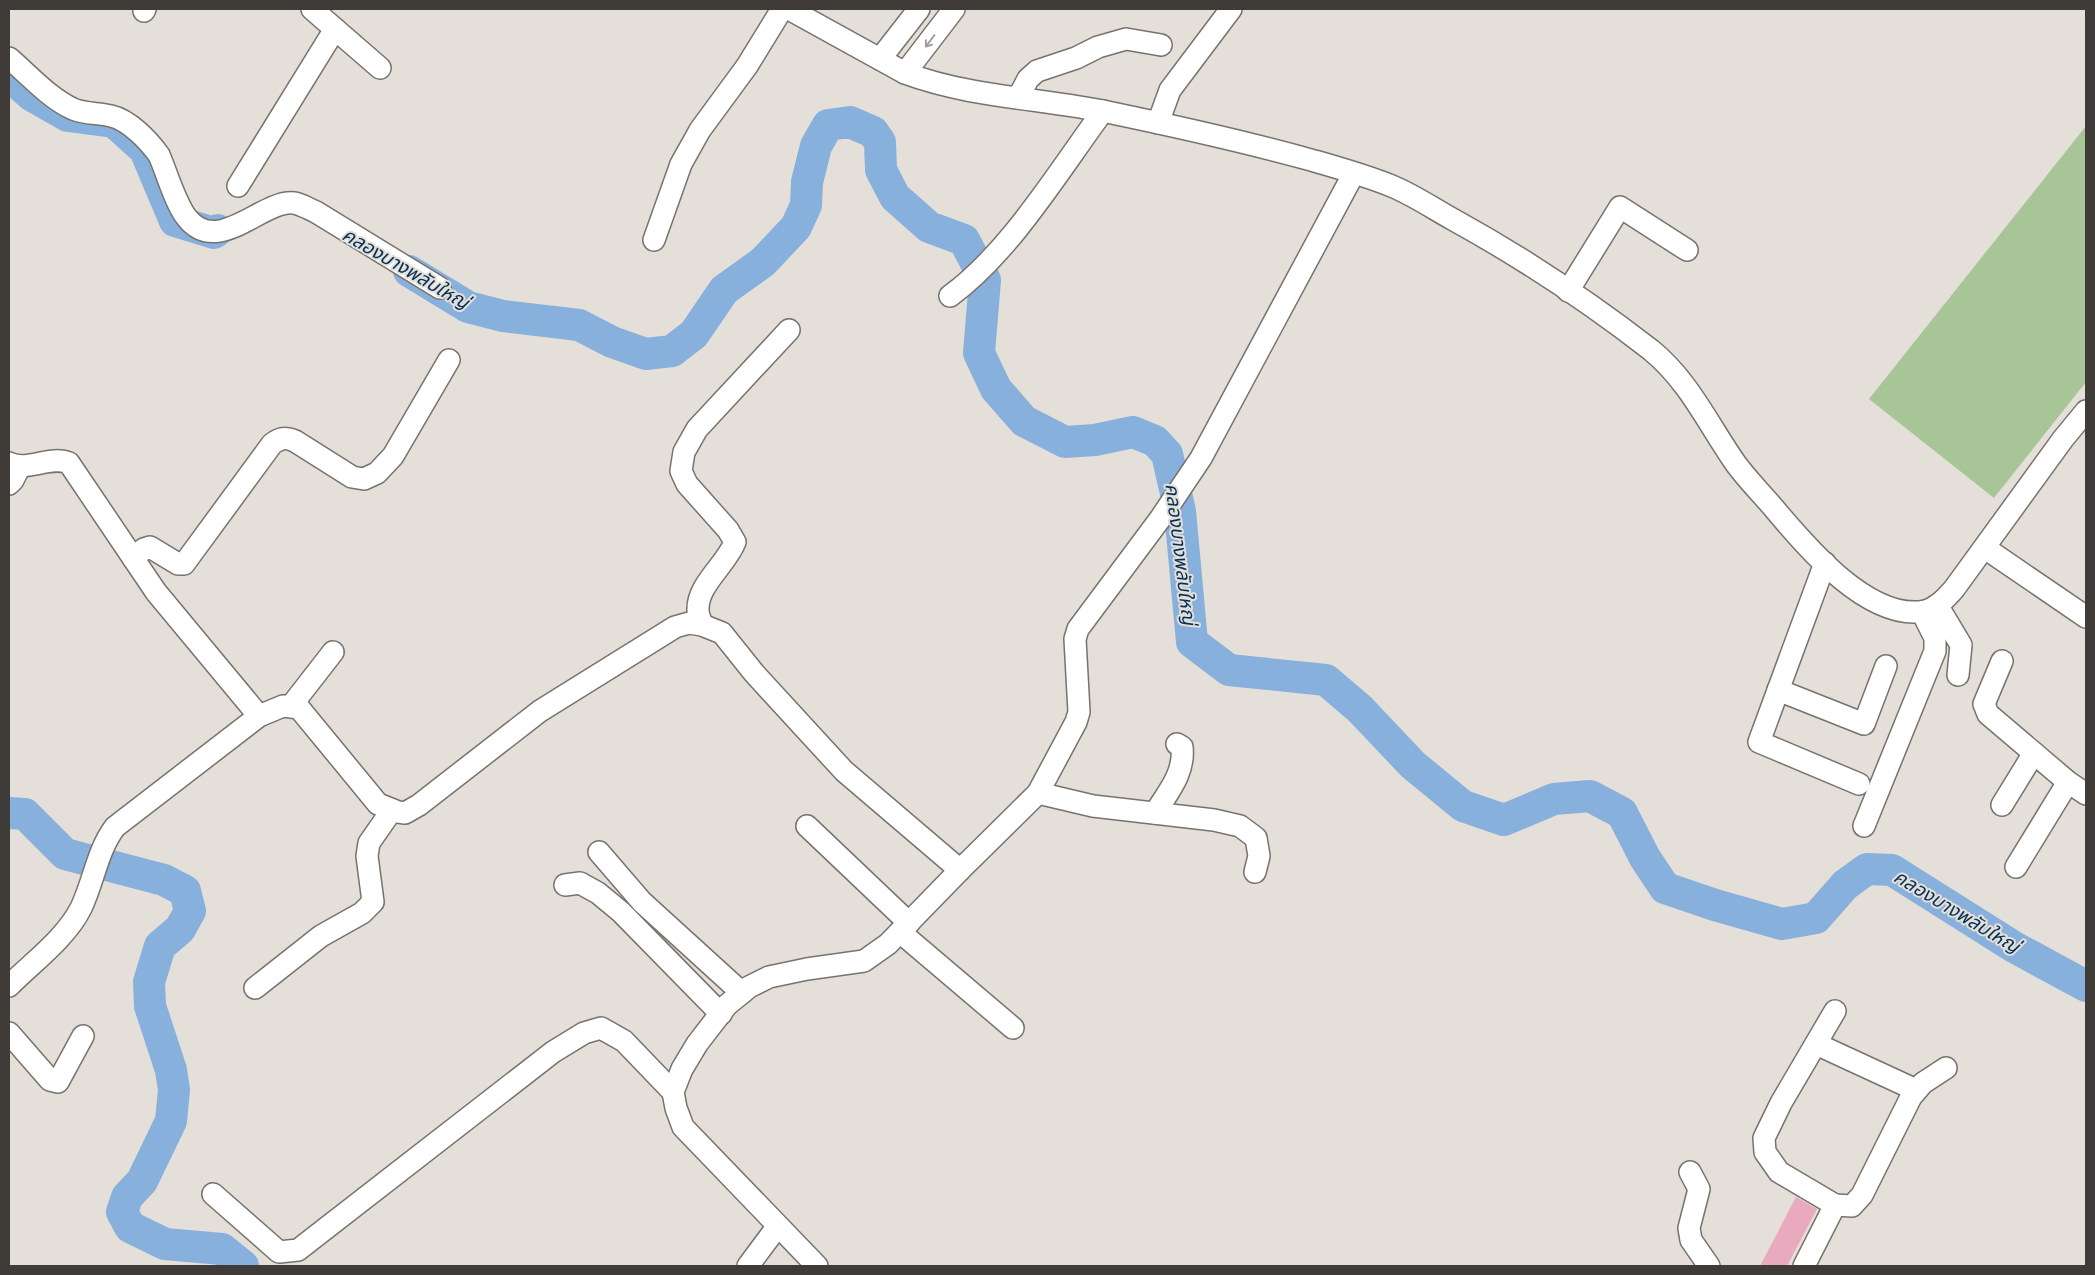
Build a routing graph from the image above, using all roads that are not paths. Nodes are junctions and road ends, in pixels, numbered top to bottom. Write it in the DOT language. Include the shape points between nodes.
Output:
graph roads {
  1 [pos="312,9"];
  2 [pos="782,9"];
  3 [pos="789,9"];
  4 [pos="918,9"];
  5 [pos="954,9"];
  6 [pos="1231,9"];
  7 [pos="335,29"];
  8 [pos="1161,45"];
  9 [pos="9,58"];
  10 [pos="880,60"];
  11 [pos="380,68"];
  12 [pos="914,77"];
  13 [pos="1018,98"];
  14 [pos="1103,111"];
  15 [pos="1158,123"];
  16 [pos="1354,173"];
  17 [pos="238,186"];
  18 [pos="654,240"];
  19 [pos="1687,250"];
  20 [pos="440,288"];
  21 [pos="1568,291"];
  22 [pos="950,296"];
  23 [pos="789,330"];
  24 [pos="449,360"];
  25 [pos="2086,411"];
  26 [pos="12,471"];
  27 [pos="1985,548"];
  28 [pos="133,558"];
  29 [pos="1825,563"];
  30 [pos="1929,608"];
  31 [pos="2086,617"];
  32 [pos="702,625"];
  33 [pos="333,652"];
  34 [pos="2002,661"];
  35 [pos="1886,666"];
  36 [pos="1958,674"];
  37 [pos="1778,690"];
  38 [pos="292,706"];
  39 [pos="259,716"];
  40 [pos="1177,744"];
  41 [pos="2034,753"];
  42 [pos="2068,782"];
  43 [pos="1859,784"];
  44 [pos="1038,793"];
  45 [pos="2086,794"];
  46 [pos="2002,805"];
  47 [pos="392,810"];
  48 [pos="1155,813"];
  49 [pos="807,826"];
  50 [pos="1864,826"];
  51 [pos="599,852"];
  52 [pos="2016,867"];
  53 [pos="960,870"];
  54 [pos="1255,872"];
  55 [pos="565,885"];
  56 [pos="904,927"];
  57 [pos="9,986"];
  58 [pos="256,988"];
  59 [pos="742,993"];
  60 [pos="1835,1011"];
  61 [pos="721,1014"];
  62 [pos="1013,1028"];
  63 [pos="9,1033"];
  64 [pos="83,1036"];
  65 [pos="1825,1048"];
  66 [pos="1946,1068"];
  67 [pos="1916,1090"];
  68 [pos="674,1092"];
  69 [pos="1690,1172"];
  70 [pos="213,1194"];
  71 [pos="1835,1205"];
  72 [pos="778,1227"];
  73 [pos="748,1266"];
  74 [pos="817,1266"];
  75 [pos="1709,1266"];
  76 [pos="1804,1266"];
  1 -- 7 [label="street"];
  2 -- 18 [label="street" via="700,130 681,164"];
  3 -- 10 [label="street"];
  4 -- 10 [label="street"];
  5 -- 12 [label="street, one-way"];
  6 -- 15 [label="street" via="1170,90"];
  7 -- 11 [label="street"];
  7 -- 17 [label="street"];
  8 -- 13 [label="street" via="1126,39 1106,44 1076,58 1037,70"];
  9 -- 20 [label="street" via="62,103 83,112 124,121 139,134 159,154 184,213 197,226 227,229 283,204 294,203 316,212"];
  10 -- 12 [label="street"];
  12 -- 13 [label="street" via="970,92"];
  13 -- 14 [label="street"];
  14 -- 15 [label="street"];
  14 -- 22 [label="street" via="1002,249 971,281"];
  15 -- 16 [label="street" via="1248,142"];
  16 -- 21 [label="street" via="1395,188 1490,240"];
  16 -- 44 [label="street" via="1201,458 1078,629 1075,639 1076,722"];
  19 -- 21 [label="street" via="1620,207"];
  21 -- 29 [label="street" via="1607,316 1666,362 1686,385 1737,465 1806,546"];
  23 -- 32 [label="street" via="697,429 684,452 681,471 687,484 735,542 701,596 697,610"];
  24 -- 28 [label="street" via="393,456 377,473 364,479 352,477 295,441 279,439 272,444 184,564 178,564 150,547"];
  25 -- 27 [label="street"];
  26 -- 28 [label="street" via="58,460 69,463"];
  27 -- 30 [label="street" via="1954,589"];
  27 -- 31 [label="street"];
  28 -- 39 [label="street" via="156,592"];
  29 -- 30 [label="street" via="1850,585 1895,610"];
  29 -- 37 [label="street"];
  30 -- 36 [label="street" via="1961,645"];
  30 -- 50 [label="street" via="1935,638 1932,664"];
  32 -- 47 [label="street" via="675,627 540,711 419,806 405,813"];
  32 -- 53 [label="street" via="722,633 844,772"];
  33 -- 38 [label="street"];
  34 -- 41 [label="street" via="1984,707"];
  35 -- 37 [label="street" via="1864,724"];
  37 -- 43 [label="street" via="1759,742"];
  38 -- 39 [label="street" via="283,706"];
  38 -- 47 [label="street" via="299,708 378,804"];
  39 -- 57 [label="street" via="115,827 106,840 81,907 71,924"];
  40 -- 48 [label="street" via="1182,748 1183,756 1180,774"];
  41 -- 42 [label="street"];
  41 -- 46 [label="street"];
  42 -- 45 [label="street"];
  42 -- 52 [label="street"];
  44 -- 48 [label="street" via="1093,806"];
  44 -- 53 [label="street"];
  47 -- 58 [label="street" via="369,843 367,856 373,902 362,913 321,936"];
  48 -- 54 [label="street" via="1240,826 1256,838 1259,856"];
  49 -- 56 [label="street"];
  51 -- 59 [label="street" via="642,902"];
  53 -- 56 [label="street"];
  55 -- 61 [label="street" via="580,883 621,912"];
  56 -- 59 [label="street" via="888,944 864,961 770,977"];
  56 -- 62 [label="street"];
  59 -- 61 [label="street"];
  60 -- 71 [label="street" via="1764,1138 1765,1152 1779,1172"];
  61 -- 68 [label="street" via="697,1044 682,1069"];
  63 -- 64 [label="street" via="50,1080 58,1082"];
  65 -- 67 [label="street"];
  66 -- 67 [label="street"];
  67 -- 71 [label="street" via="1862,1195 1852,1206"];
  68 -- 70 [label="street" via="624,1041 601,1028 584,1033 553,1052 298,1250 279,1252"];
  68 -- 72 [label="street" via="683,1127"];
  69 -- 75 [label="street" via="1700,1189 1689,1228 1691,1240"];
  71 -- 76 [label="street"];
  72 -- 73 [label="street"];
  72 -- 74 [label="street"];
}
